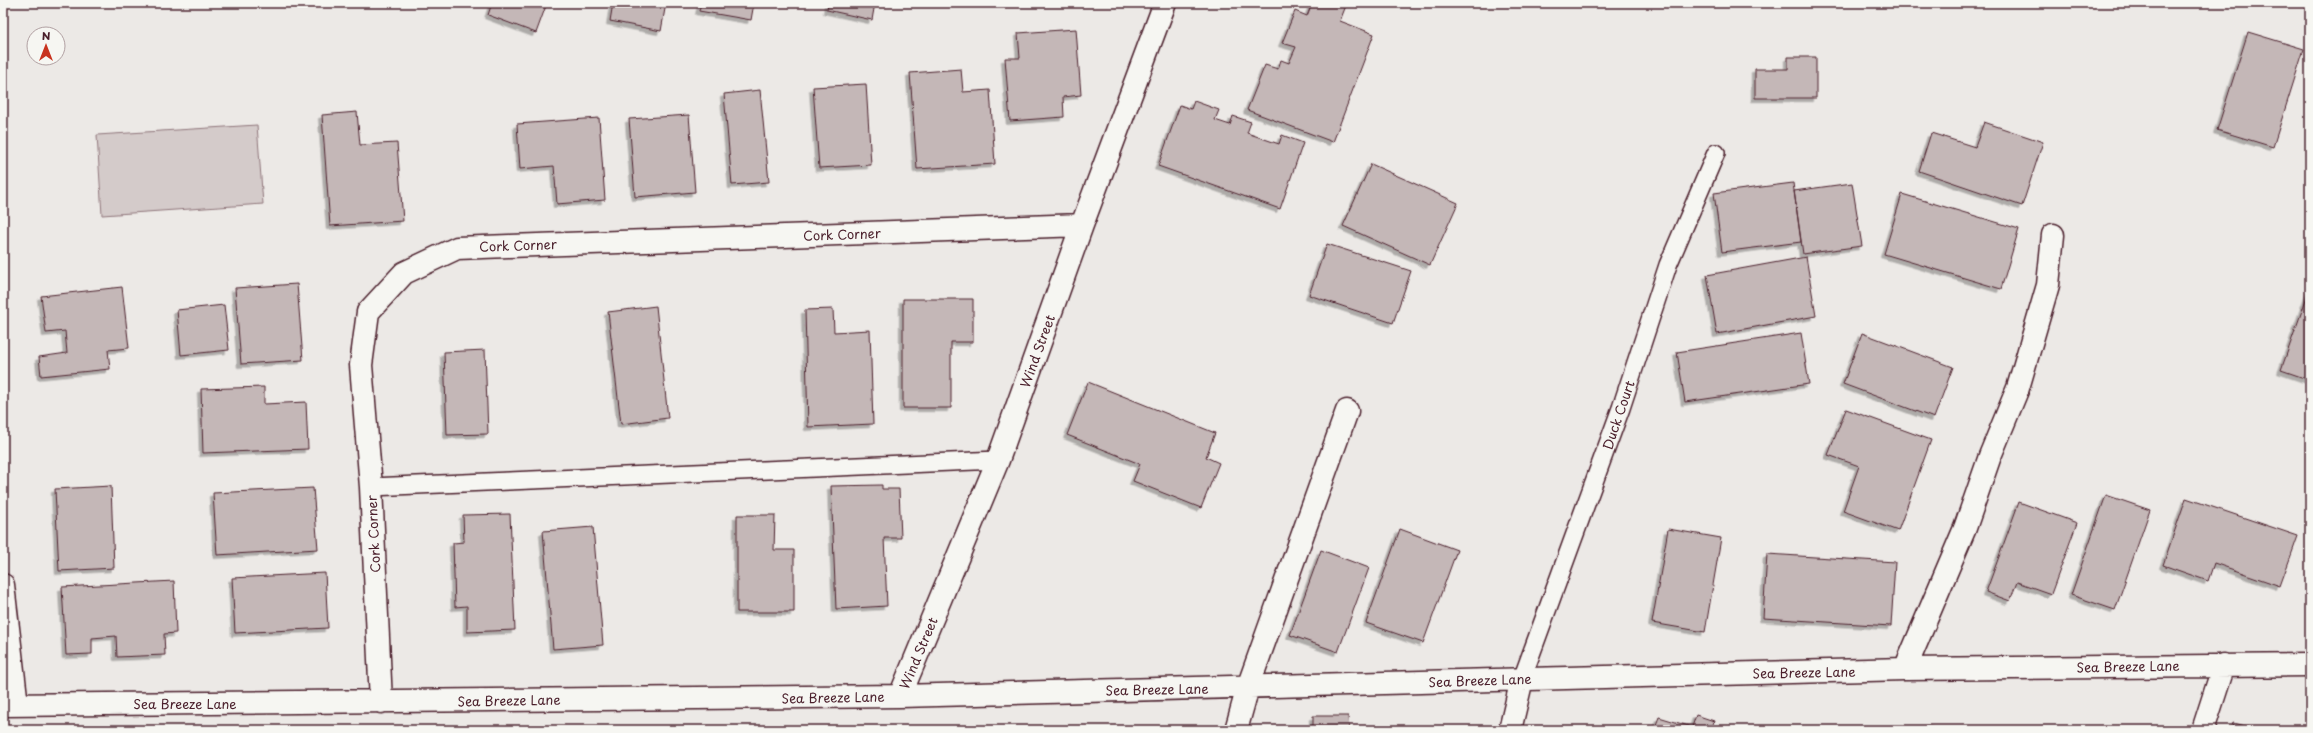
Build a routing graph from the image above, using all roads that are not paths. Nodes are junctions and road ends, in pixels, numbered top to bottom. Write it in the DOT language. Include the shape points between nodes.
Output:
graph roads {
  1 [pos="1165,3"];
  2 [pos="1716,153"];
  3 [pos="1082,225"];
  4 [pos="2053,235"];
  5 [pos="1347,411"];
  6 [pos="998,460"];
  7 [pos="371,487"];
  8 [pos="3,586"];
  9 [pos="2224,665"];
  10 [pos="2310,665"];
  11 [pos="1905,669"];
  12 [pos="1522,679"];
  13 [pos="1248,687"];
  14 [pos="900,696"];
  15 [pos="380,702"];
  16 [pos="10,705"];
  17 [pos="1236,730"];
  18 [pos="1510,730"];
  19 [pos="2203,730"];
  1 -- 3 [label="street, Wind Street"];
  2 -- 12 [label="lane, Duck Court" via="1668,265 1621,408"];
  3 -- 6 [label="street, Wind Street"];
  3 -- 7 [label="street, Cork Corner" via="457,248 404,273 368,312 361,365"];
  4 -- 11 [label="street" via="2048,285 2018,388 1990,456 1965,528"];
  5 -- 13 [label="street"];
  6 -- 7 [label="lane"];
  6 -- 14 [label="street, Wind Street"];
  7 -- 15 [label="street, Cork Corner"];
  8 -- 16 [label="street"];
  9 -- 10 [label="street, Sea Breeze Lane"];
  9 -- 11 [label="street, Sea Breeze Lane"];
  9 -- 19 [label="street"];
  11 -- 12 [label="street, Sea Breeze Lane"];
  12 -- 13 [label="street, Sea Breeze Lane"];
  12 -- 18 [label="street"];
  13 -- 14 [label="street, Sea Breeze Lane"];
  13 -- 17 [label="street"];
  14 -- 15 [label="street, Sea Breeze Lane"];
  15 -- 16 [label="street, Sea Breeze Lane"];
}
